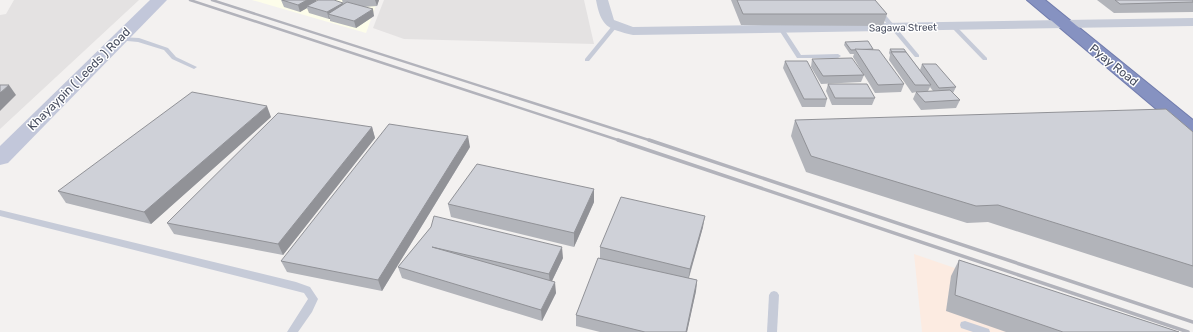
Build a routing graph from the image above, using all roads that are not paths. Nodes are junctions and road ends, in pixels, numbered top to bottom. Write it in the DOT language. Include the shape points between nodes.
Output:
graph roads {
  1 [pos="159,0"];
  2 [pos="602,0"];
  3 [pos="870,0"];
  4 [pos="1035,0"];
  5 [pos="1193,22"];
  6 [pos="1064,24"];
  7 [pos="614,27"];
  8 [pos="954,27"];
  9 [pos="894,28"];
  10 [pos="782,30"];
  11 [pos="119,39"];
  12 [pos="838,56"];
  13 [pos="917,56"];
  14 [pos="985,59"];
  15 [pos="587,60"];
  16 [pos="194,67"];
  17 [pos="1193,130"];
  18 [pos="0,158"];
  19 [pos="0,213"];
  20 [pos="774,295"];
  21 [pos="965,325"];
  22 [pos="292,332"];
  23 [pos="772,332"];
  24 [pos="985,332"];
  1 -- 11 [label="street, Khayaypin ( Leeds ) Road"];
  2 -- 7 [label="street" via="606,19"];
  3 -- 9 [label="lane"];
  4 -- 6 [label="highway, Pyay Road"];
  5 -- 6 [label="street, Sagawa Street"];
  6 -- 8 [label="street, Sagawa Street"];
  6 -- 17 [label="highway, Pyay Road"];
  7 -- 10 [label="street, Sagawa Street" via="633,31"];
  7 -- 15 [label="lane"];
  8 -- 9 [label="street, Sagawa Street"];
  8 -- 14 [label="lane"];
  9 -- 10 [label="street, Sagawa Street"];
  9 -- 13 [label="lane"];
  10 -- 12 [label="lane" via="799,57"];
  11 -- 16 [label="lane" via="152,43 166,49 168,54 178,61"];
  11 -- 18 [label="street, Khayaypin ( Leeds ) Road"];
  19 -- 22 [label="lane" via="307,290 313,299"];
  20 -- 23 [label="lane"];
  21 -- 24 [label="lane"];
}
